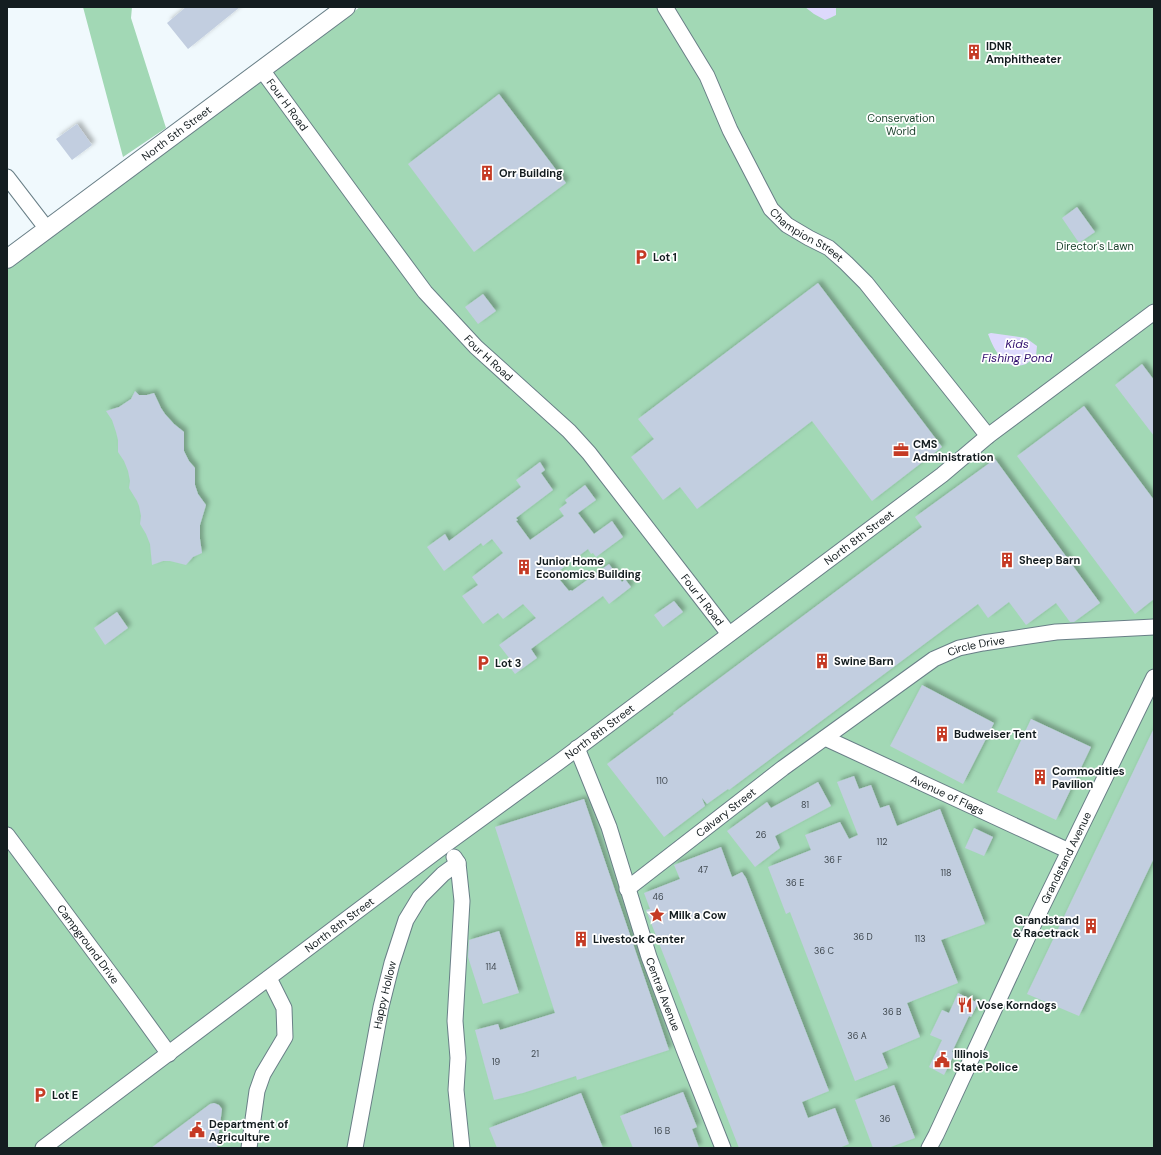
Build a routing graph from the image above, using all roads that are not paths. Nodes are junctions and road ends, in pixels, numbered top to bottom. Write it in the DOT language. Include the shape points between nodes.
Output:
graph roads {
  1 [pos="346,7"];
  2 [pos="665,7"];
  3 [pos="262,70"];
  4 [pos="7,177"];
  5 [pos="47,229"];
  6 [pos="7,259"];
  7 [pos="1154,312"];
  8 [pos="988,436"];
  9 [pos="1154,627"];
  10 [pos="729,634"];
  11 [pos="1154,677"];
  12 [pos="825,738"];
  13 [pos="577,748"];
  14 [pos="7,835"];
  15 [pos="446,845"];
  16 [pos="1070,851"];
  17 [pos="458,863"];
  18 [pos="627,888"];
  19 [pos="268,978"];
  20 [pos="169,1054"];
  21 [pos="43,1148"];
  22 [pos="249,1148"];
  23 [pos="355,1148"];
  24 [pos="462,1148"];
  25 [pos="723,1148"];
  26 [pos="929,1148"];
  1 -- 3 [label="main road, North 5th Street"];
  2 -- 8 [label="street, Champion Street" via="707,76 730,130 771,209 787,225 829,248 866,283"];
  3 -- 5 [label="main road, North 5th Street"];
  3 -- 10 [label="street, Four H Road" via="426,292 476,347 569,431 598,464"];
  4 -- 5 [label="street"];
  5 -- 6 [label="main road, North 5th Street"];
  7 -- 8 [label="street, North 8th Street"];
  8 -- 10 [label="street, North 8th Street" via="942,475"];
  9 -- 12 [label="street, Circle Drive" via="1056,632 959,648 934,659"];
  10 -- 13 [label="street, North 8th Street"];
  11 -- 16 [label="street, Grandstand Avenue"];
  12 -- 16 [label="street, Avenue of Flags"];
  12 -- 18 [label="street, Calvary Street"];
  13 -- 15 [label="street, North 8th Street"];
  13 -- 18 [label="street, Central Avenue" via="609,827"];
  14 -- 20 [label="street, Campground Drive"];
  15 -- 17 [label="street"];
  15 -- 19 [label="street, North 8th Street"];
  16 -- 26 [label="street, Grandstand Avenue"];
  17 -- 23 [label="street, Happy Hollow" via="420,897 406,920 381,1007"];
  17 -- 24 [label="street" via="462,900 455,1021 458,1058 456,1090"];
  18 -- 25 [label="street, Central Avenue" via="649,957"];
  19 -- 20 [label="street, North 8th Street"];
  19 -- 22 [label="street" via="284,1008 285,1037 263,1074 257,1091"];
  20 -- 21 [label="street, North 8th Street"];
}
